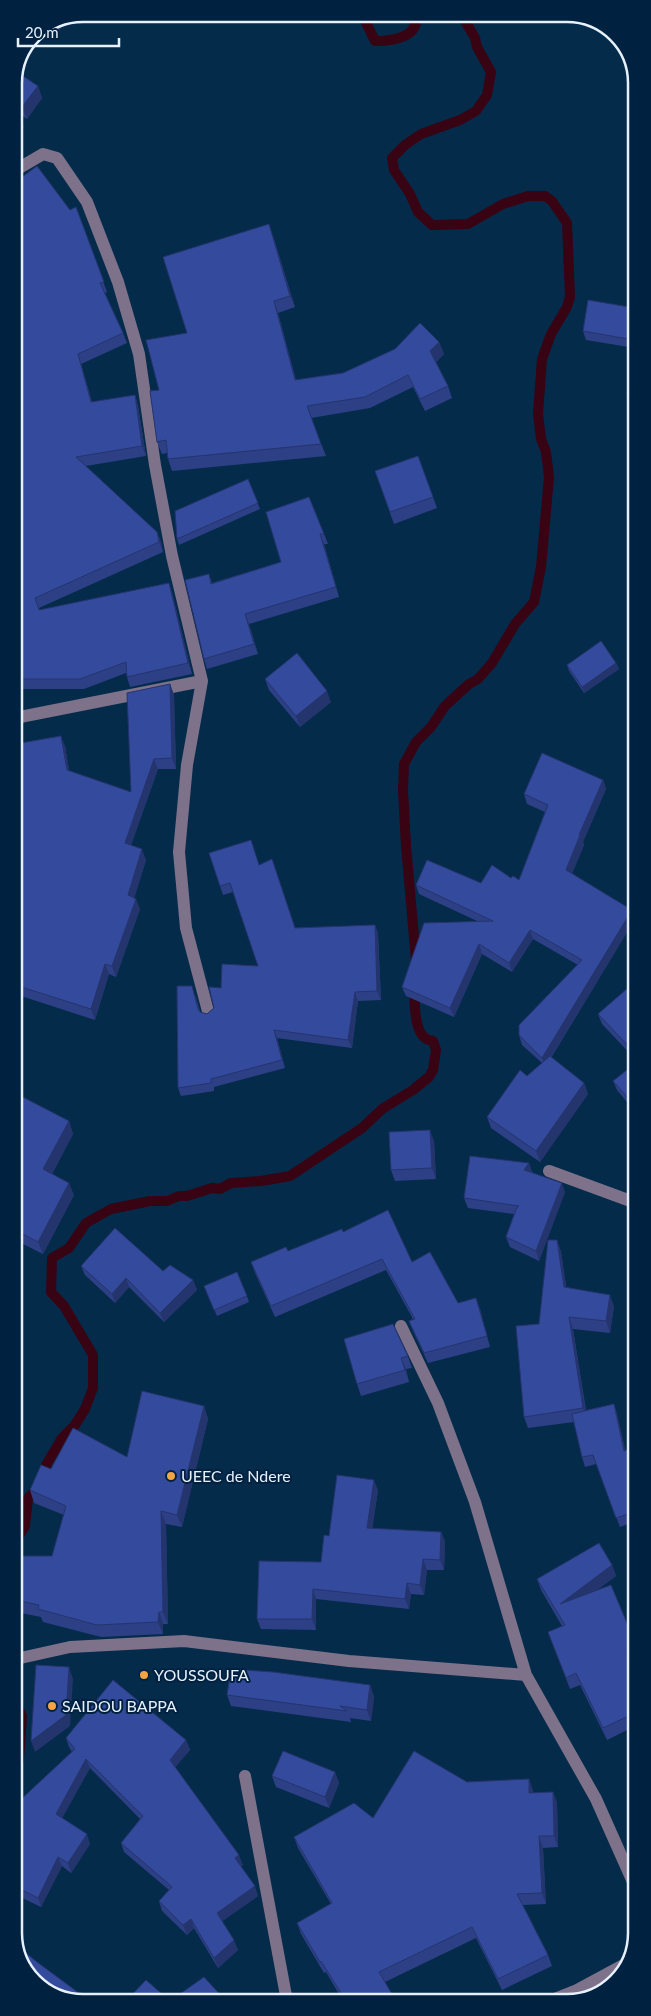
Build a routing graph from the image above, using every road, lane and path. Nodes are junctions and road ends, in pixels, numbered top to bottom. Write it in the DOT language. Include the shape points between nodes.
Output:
graph roads {
  1 [pos="22,166"];
  2 [pos="202,681"];
  3 [pos="22,717"];
  4 [pos="209,1015"];
  5 [pos="549,1171"];
  6 [pos="628,1200"];
  7 [pos="401,1326"];
  8 [pos="22,1657"];
  9 [pos="526,1675"];
  10 [pos="244,1776"];
  11 [pos="628,1871"];
  12 [pos="617,1968"];
  13 [pos="286,1993"];
  14 [pos="567,1994"];
  1 -- 2 [label="street" via="43,154 57,158 87,202 118,282 139,354 172,556"];
  2 -- 3 [label="street"];
  2 -- 4 [label="street" via="187,765 179,852 186,928"];
  5 -- 6 [label="street"];
  7 -- 9 [label="street" via="438,1403 475,1502"];
  8 -- 9 [label="street" via="70,1647 184,1641 349,1662"];
  9 -- 11 [label="street" via="596,1799"];
  10 -- 13 [label="street"];
  12 -- 14 [label="street"];
}
